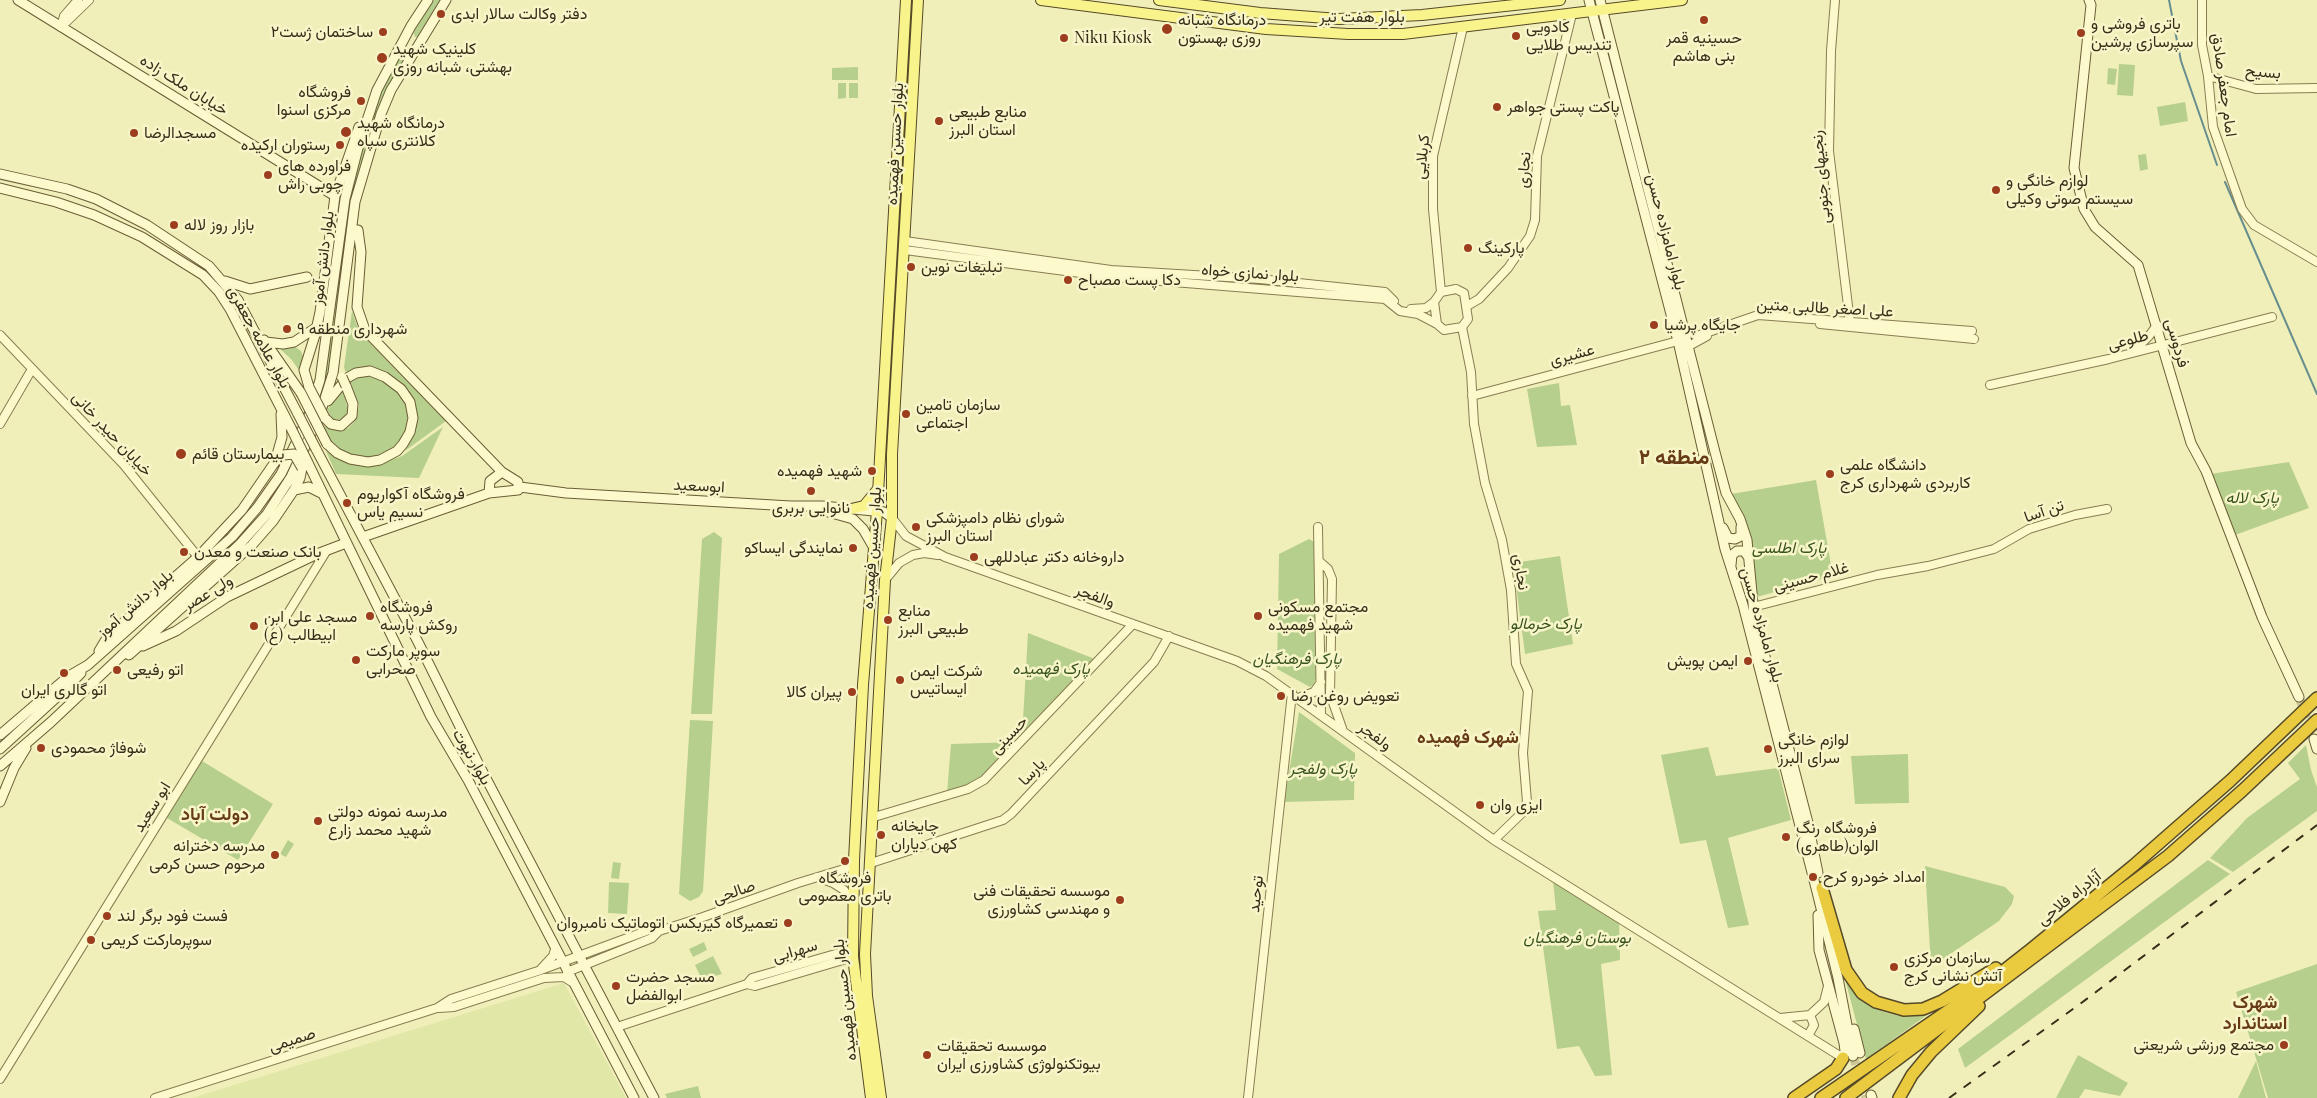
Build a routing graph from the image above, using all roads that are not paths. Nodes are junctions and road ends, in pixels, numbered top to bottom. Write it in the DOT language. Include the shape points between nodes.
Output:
graph roads {
  1 [pos="18,0"];
  2 [pos="78,0"];
  3 [pos="89,0"];
  4 [pos="428,0"];
  5 [pos="446,0"];
  6 [pos="906,0"];
  7 [pos="918,0"];
  8 [pos="1041,0"];
  9 [pos="1159,0"];
  10 [pos="1560,0"];
  11 [pos="1589,0"];
  12 [pos="1682,0"];
  13 [pos="1835,0"];
  14 [pos="2089,0"];
  15 [pos="2202,0"];
  16 [pos="1547,1"];
  17 [pos="1598,7"];
  18 [pos="1250,12"];
  19 [pos="1267,14"];
  20 [pos="1572,14"];
  21 [pos="411,26"];
  22 [pos="1247,26"];
  23 [pos="61,27"];
  24 [pos="1463,27"];
  25 [pos="1266,29"];
  26 [pos="424,38"];
  27 [pos="390,63"];
  28 [pos="405,68"];
  29 [pos="2208,76"];
  30 [pos="2317,88"];
  31 [pos="370,108"];
  32 [pos="375,137"];
  33 [pos="0,174"];
  34 [pos="1642,184"];
  35 [pos="0,188"];
  36 [pos="61,188"];
  37 [pos="83,195"];
  38 [pos="335,196"];
  39 [pos="56,202"];
  40 [pos="77,209"];
  41 [pos="358,230"];
  42 [pos="905,246"];
  43 [pos="2317,262"];
  44 [pos="307,277"];
  45 [pos="224,281"];
  46 [pos="1441,292"];
  47 [pos="1434,302"];
  48 [pos="1467,306"];
  49 [pos="2272,317"];
  50 [pos="1850,322"];
  51 [pos="1437,324"];
  52 [pos="2156,325"];
  53 [pos="317,327"];
  54 [pos="1462,327"];
  55 [pos="253,328"];
  56 [pos="1682,328"];
  57 [pos="0,335"];
  58 [pos="1678,341"];
  59 [pos="266,342"];
  60 [pos="2162,345"];
  61 [pos="1687,347"];
  62 [pos="2132,353"];
  63 [pos="32,369"];
  64 [pos="1990,386"];
  65 [pos="305,390"];
  66 [pos="1472,396"];
  67 [pos="280,407"];
  68 [pos="323,416"];
  69 [pos="0,424"];
  70 [pos="291,428"];
  71 [pos="316,449"];
  72 [pos="275,462"];
  73 [pos="305,465"];
  74 [pos="502,472"];
  75 [pos="520,487"];
  76 [pos="878,488"];
  77 [pos="294,490"];
  78 [pos="488,493"];
  79 [pos="323,494"];
  80 [pos="791,506"];
  81 [pos="851,509"];
  82 [pos="2107,509"];
  83 [pos="877,511"];
  84 [pos="892,518"];
  85 [pos="1719,519"];
  86 [pos="1740,519"];
  87 [pos="1318,527"];
  88 [pos="362,537"];
  89 [pos="346,543"];
  90 [pos="874,548"];
  91 [pos="327,550"];
  92 [pos="198,557"];
  93 [pos="945,557"];
  94 [pos="1750,561"];
  95 [pos="1320,562"];
  96 [pos="1928,566"];
  97 [pos="1732,575"];
  98 [pos="885,580"];
  99 [pos="1753,607"];
  100 [pos="1133,624"];
  101 [pos="1169,636"];
  102 [pos="141,646"];
  103 [pos="1237,661"];
  104 [pos="91,662"];
  105 [pos="106,670"];
  106 [pos="1321,682"];
  107 [pos="863,685"];
  108 [pos="881,686"];
  109 [pos="1295,695"];
  110 [pos="2299,696"];
  111 [pos="2317,698"];
  112 [pos="861,710"];
  113 [pos="880,711"];
  114 [pos="1321,714"];
  115 [pos="2317,720"];
  116 [pos="1342,730"];
  117 [pos="0,735"];
  118 [pos="33,738"];
  119 [pos="2314,739"];
  120 [pos="0,749"];
  121 [pos="471,749"];
  122 [pos="2317,749"];
  123 [pos="456,756"];
  124 [pos="0,766"];
  125 [pos="0,802"];
  126 [pos="874,817"];
  127 [pos="1494,840"];
  128 [pos="871,863"];
  129 [pos="854,866"];
  130 [pos="818,877"];
  131 [pos="1820,893"];
  132 [pos="853,903"];
  133 [pos="659,931"];
  134 [pos="555,948"];
  135 [pos="2030,950"];
  136 [pos="853,953"];
  137 [pos="580,956"];
  138 [pos="562,962"];
  139 [pos="585,964"];
  140 [pos="538,971"];
  141 [pos="567,972"];
  142 [pos="572,982"];
  143 [pos="1828,986"];
  144 [pos="1995,988"];
  145 [pos="438,1008"];
  146 [pos="1810,1015"];
  147 [pos="1780,1018"];
  148 [pos="618,1027"];
  149 [pos="1808,1036"];
  150 [pos="1852,1056"];
  151 [pos="0,1080"];
  152 [pos="155,1098"];
  153 [pos="634,1098"];
  154 [pos="654,1098"];
  155 [pos="871,1098"];
  156 [pos="881,1098"];
  157 [pos="1248,1098"];
  158 [pos="1794,1098"];
  159 [pos="1821,1098"];
  160 [pos="1846,1098"];
  161 [pos="1899,1098"];
  1 -- 23 [label="main road, خیابان ملک زاده"];
  2 -- 23 [label="street" via="64,16"];
  3 -- 23 [label="street"];
  4 -- 21 [label="main road, بلوار دانش آموز"];
  5 -- 26 [label="main road"];
  6 -- 76 [label="main road, بلوار حسین فهمیده"];
  7 -- 42 [label="main road, بلوار حسین فهمیده"];
  8 -- 22 [label="main road, بلوار هفت تیر"];
  9 -- 18 [label="main road, بلوار هفت تیر"];
  10 -- 16 [label="main road, بلوار هفت تیر"];
  11 -- 17 [label="main road, بلوار امامزاده حسن"];
  12 -- 17 [label="main road, بلوار هفت تیر"];
  13 -- 50 [label="street, رنجیهای جنوبی" via="1829,152"];
  14 -- 52 [label="main road, فردوسی" via="2091,6 2074,168 2084,209 2095,226 2138,264"];
  15 -- 29 [label="street, امام جعفر صادق" via="2202,45"];
  16 -- 19 [label="main road, بلوار هفت تیر" via="1382,18"];
  17 -- 20 [label="main road, بلوار هفت تیر"];
  17 -- 34 [label="main road, بلوار امامزاده حسن"];
  18 -- 19 [label="main road, بلوار هفت تیر"];
  18 -- 22 [label="main road" via="1254,19"];
  19 -- 25 [label="main road" via="1262,20"];
  20 -- 24 [label="main road, بلوار هفت تیر"];
  20 -- 48 [label="street, نجاری" via="1537,156 1535,220 1530,236 1508,268 1479,299"];
  21 -- 26 [label="main road" via="413,41"];
  21 -- 27 [label="main road, بلوار دانش آموز"];
  22 -- 25 [label="main road, بلوار هفت تیر"];
  23 -- 38 [label="main road, خیابان ملک زاده"];
  24 -- 25 [label="main road, بلوار هفت تیر" via="1403,34 1333,34"];
  24 -- 46 [label="street, کربلایی" via="1433,156 1433,209"];
  26 -- 28 [label="main road"];
  27 -- 28 [label="main road" via="402,54 406,60"];
  27 -- 31 [label="main road, بلوار دانش آموز"];
  28 -- 32 [label="main road" via="391,90"];
  29 -- 30 [label="street, بسیح" via="2256,89"];
  29 -- 43 [label="street, امام جعفر صادق" via="2213,127 2242,209 2254,225"];
  31 -- 38 [label="main road" via="352,145"];
  31 -- 104 [label="main road, بلوار دانش آموز" via="346,199 322,373 295,447 269,493 246,523 184,582"];
  32 -- 41 [label="main road"];
  32 -- 68 [label="main road, بلوار دانش آموز" via="355,202 336,358"];
  33 -- 36 [label="main road, بلوار علامه جعفری"];
  34 -- 56 [label="main road, بلوار امامزاده حسن"];
  34 -- 58 [label="main road, بلوار امامزاده حسن"];
  35 -- 39 [label="main road, بلوار علامه جعفری"];
  36 -- 37 [label="main road, بلوار علامه جعفری"];
  36 -- 39 [label="main road" via="63,197"];
  37 -- 40 [label="main road" via="72,200"];
  37 -- 45 [label="main road, بلوار علامه جعفری" via="147,225 209,266"];
  38 -- 53 [label="main road"];
  39 -- 40 [label="main road, بلوار علامه جعفری"];
  40 -- 67 [label="main road, بلوار علامه جعفری" via="142,237 203,275 230,309"];
  41 -- 68 [label="main road" via="340,369 354,404 352,416 338,426"];
  41 -- 74 [label="main road" via="361,252 357,307 365,330"];
  42 -- 47 [label="street, بلوار نمازی خواه" via="1111,270 1260,279 1384,292 1400,305 1413,309 1426,308"];
  42 -- 51 [label="street, بلوار نمازی خواه" via="1111,277 1385,298 1400,311 1418,314"];
  42 -- 84 [label="main road, بلوار حسین فهمیده" via="892,454"];
  44 -- 45 [label="main road" via="250,289"];
  45 -- 55 [label="main road, بلوار علامه جعفری"];
  46 -- 47 [label="street"];
  46 -- 48 [label="street" via="1462,291"];
  47 -- 51 [label="street"];
  48 -- 54 [label="street" via="1468,319"];
  49 -- 60 [label="street, طلوعی"];
  50 -- 56 [label="street, علی اصغر طالبی متین" via="1758,316 1696,336"];
  50 -- 61 [label="street, علی اصغر طالبی متین" via="1973,335 1870,330 1758,319 1713,333"];
  51 -- 54 [label="street" via="1444,330"];
  52 -- 60 [label="main road, فردوسی"];
  52 -- 62 [label="street"];
  53 -- 59 [label="main road" via="294,342"];
  53 -- 65 [label="main road" via="304,370"];
  54 -- 66 [label="street, نجاری"];
  55 -- 59 [label="main road"];
  55 -- 71 [label="main road, بلوار علامه جعفری, bridge"];
  56 -- 61 [label="main road, بلوار امامزاده حسن"];
  57 -- 63 [label="street, خیابان حیدر خانی"];
  58 -- 66 [label="street, عشیری"];
  58 -- 85 [label="main road, بلوار امامزاده حسن"];
  59 -- 65 [label="main road"];
  60 -- 62 [label="street, طلوعی"];
  60 -- 110 [label="main road, فردوسی" via="2191,443 2206,471 2262,617"];
  61 -- 86 [label="main road, بلوار امامزاده حسن" via="1726,493"];
  62 -- 64 [label="street, طلوعی"];
  63 -- 69 [label="street"];
  63 -- 92 [label="street, خیابان حیدر خانی" via="124,465"];
  65 -- 68 [label="main road, bridge"];
  65 -- 68 [label="main road, bridge" via="327,444 336,453 368,462 397,451 408,437 412,407 393,382 364,371 351,375 340,385"];
  66 -- 127 [label="street, نجاری" via="1485,483 1502,540 1511,590 1516,664 1528,691 1523,753 1527,802 1522,813"];
  67 -- 70 [label="main road, بلوار علامه جعفری"];
  67 -- 72 [label="main road" via="282,437"];
  68 -- 105 [label="main road, بلوار دانش آموز" via="292,477 267,514 240,544"];
  70 -- 73 [label="main road, بلوار نبوت, bridge"];
  71 -- 88 [label="main road, بلوار نبوت"];
  72 -- 73 [label="main road, bridge" via="284,455 294,454"];
  72 -- 92 [label="main road" via="242,510"];
  73 -- 77 [label="main road"];
  73 -- 79 [label="main road, بلوار نبوت"];
  74 -- 75 [label="main road" via="518,482"];
  74 -- 78 [label="main road" via="490,481"];
  75 -- 78 [label="main road" via="514,492"];
  75 -- 80 [label="main road, ابوسعید" via="566,493"];
  76 -- 81 [label="main road" via="864,506"];
  76 -- 83 [label="main road, بلوار حسین فهمیده"];
  77 -- 79 [label="main road" via="309,487"];
  77 -- 102 [label="main road" via="252,545"];
  78 -- 88 [label="main road"];
  79 -- 89 [label="main road, بلوار نبوت"];
  80 -- 81 [label="main road, ابوسعید"];
  80 -- 90 [label="main road" via="848,516 863,529"];
  81 -- 83 [label="main road, ابوسعید"];
  82 -- 96 [label="street, تن آسا" via="2029,529 1994,549"];
  83 -- 84 [label="main road"];
  83 -- 90 [label="main road, بلوار حسین فهمیده"];
  84 -- 93 [label="street" via="906,536"];
  84 -- 98 [label="main road, بلوار حسین فهمیده"];
  85 -- 86 [label="main road" via="1728,538 1735,539 1742,534"];
  85 -- 97 [label="main road, بلوار امامزاده حسن"];
  86 -- 94 [label="main road, بلوار امامزاده حسن"];
  87 -- 95 [label="street"];
  88 -- 121 [label="main road, بلوار نبوت"];
  89 -- 91 [label="main road, ولی عصر"];
  89 -- 123 [label="main road, بلوار نبوت" via="431,717"];
  90 -- 107 [label="main road, بلوار حسین فهمیده"];
  91 -- 102 [label="main road, ولی عصر" via="227,597 176,631"];
  91 -- 151 [label="street, ابو سعید"];
  92 -- 104 [label="main road" via="108,636"];
  93 -- 98 [label="street" via="924,553 913,555 899,563"];
  93 -- 100 [label="street, والفجر"];
  94 -- 97 [label="main road" via="1744,551 1735,552 1731,561"];
  94 -- 99 [label="main road, بلوار امامزاده حسن"];
  95 -- 106 [label="street"];
  95 -- 116 [label="street" via="1332,579 1330,694"];
  96 -- 99 [label="street, غلام حسینی" via="1877,575"];
  97 -- 131 [label="main road, بلوار امامزاده حسن" via="1743,605"];
  98 -- 108 [label="main road, بلوار حسین فهمیده"];
  99 -- 131 [label="main road, بلوار امامزاده حسن" via="1808,823"];
  100 -- 101 [label="street, والفجر"];
  100 -- 126 [label="street, حسینی" via="984,780 968,789"];
  101 -- 103 [label="street, والفجر"];
  101 -- 128 [label="street, پارسا" via="1154,662 1012,814 1003,820"];
  102 -- 105 [label="main road" via="114,668"];
  103 -- 109 [label="street, ولفجر"];
  104 -- 117 [label="main road, بلوار دانش آموز" via="69,676"];
  104 -- 120 [label="main road"];
  105 -- 118 [label="main road, بلوار دانش آموز"];
  106 -- 109 [label="street" via="1314,692"];
  106 -- 114 [label="street"];
  107 -- 108 [label="main road" via="869,692"];
  107 -- 112 [label="main road, بلوار حسین فهمیده"];
  108 -- 113 [label="main road, بلوار حسین فهمیده"];
  109 -- 114 [label="street, ولفجر"];
  109 -- 157 [label="street, توحید"];
  111 -- 135 [label="highway, آزادراه فلاحی" via="2215,794"];
  112 -- 113 [label="main road" via="868,704"];
  112 -- 129 [label="main road, بلوار حسین فهمیده"];
  113 -- 126 [label="main road, بلوار حسین فهمیده"];
  114 -- 116 [label="street, ولفجر"];
  115 -- 144 [label="highway, آزادراه فلاحی" via="2168,856"];
  116 -- 127 [label="street, ولفجر"];
  118 -- 124 [label="main road, بلوار دانش آموز"];
  118 -- 125 [label="main road" via="14,768"];
  119 -- 122 [label="main road"];
  121 -- 123 [label="main road" via="466,758"];
  121 -- 137 [label="main road, بلوار نبوت"];
  123 -- 134 [label="main road, بلوار نبوت"];
  126 -- 128 [label="main road, بلوار حسین فهمیده"];
  127 -- 147 [label="street, ولفجر"];
  128 -- 156 [label="main road, بلوار حسین فهمیده" via="865,954 866,996"];
  129 -- 130 [label="street, صالحی"];
  129 -- 132 [label="main road, بلوار حسین فهمیده"];
  130 -- 132 [label="street" via="844,890"];
  130 -- 133 [label="street, صالحی"];
  131 -- 135 [label="highway" via="1846,970 1862,993 1884,1006 1923,1009"];
  131 -- 143 [label="main road" via="1819,950"];
  131 -- 150 [label="main road, بلوار امامزاده حسن"];
  132 -- 136 [label="main road, بلوار حسین فهمیده"];
  133 -- 137 [label="street, صالحی" via="650,930"];
  133 -- 139 [label="street, صالحی" via="652,938"];
  134 -- 138 [label="main road, بلوار نبوت"];
  134 -- 140 [label="street"];
  135 -- 159 [label="highway, آزادراه فلاحی" via="1984,986"];
  136 -- 148 [label="street, سهرابی" via="752,978 747,984"];
  136 -- 155 [label="main road, بلوار حسین فهمیده"];
  137 -- 138 [label="street, صالحی"];
  137 -- 139 [label="main road, بلوار نبوت"];
  138 -- 140 [label="street, صمیمی"];
  138 -- 141 [label="main road, بلوار نبوت"];
  139 -- 141 [label="street, صالحی"];
  139 -- 148 [label="main road, بلوار نبوت"];
  140 -- 145 [label="street, صمیمی" via="451,999"];
  141 -- 142 [label="main road, بلوار نبوت"];
  142 -- 145 [label="street, صمیمی" via="564,977 544,978 454,1007"];
  142 -- 153 [label="main road, بلوار نبوت"];
  143 -- 146 [label="street" via="1824,1002"];
  143 -- 150 [label="main road" via="1846,1051"];
  144 -- 160 [label="highway, آزادراه فلاحی"];
  144 -- 161 [label="highway" via="1931,1052"];
  145 -- 152 [label="street, صمیمی"];
  146 -- 147 [label="street"];
  146 -- 149 [label="street" via="1814,1024"];
  147 -- 149 [label="street, ولفجر"];
  148 -- 154 [label="main road, بلوار نبوت"];
  149 -- 150 [label="street, ولفجر"];
  150 -- 158 [label="highway"];
}
